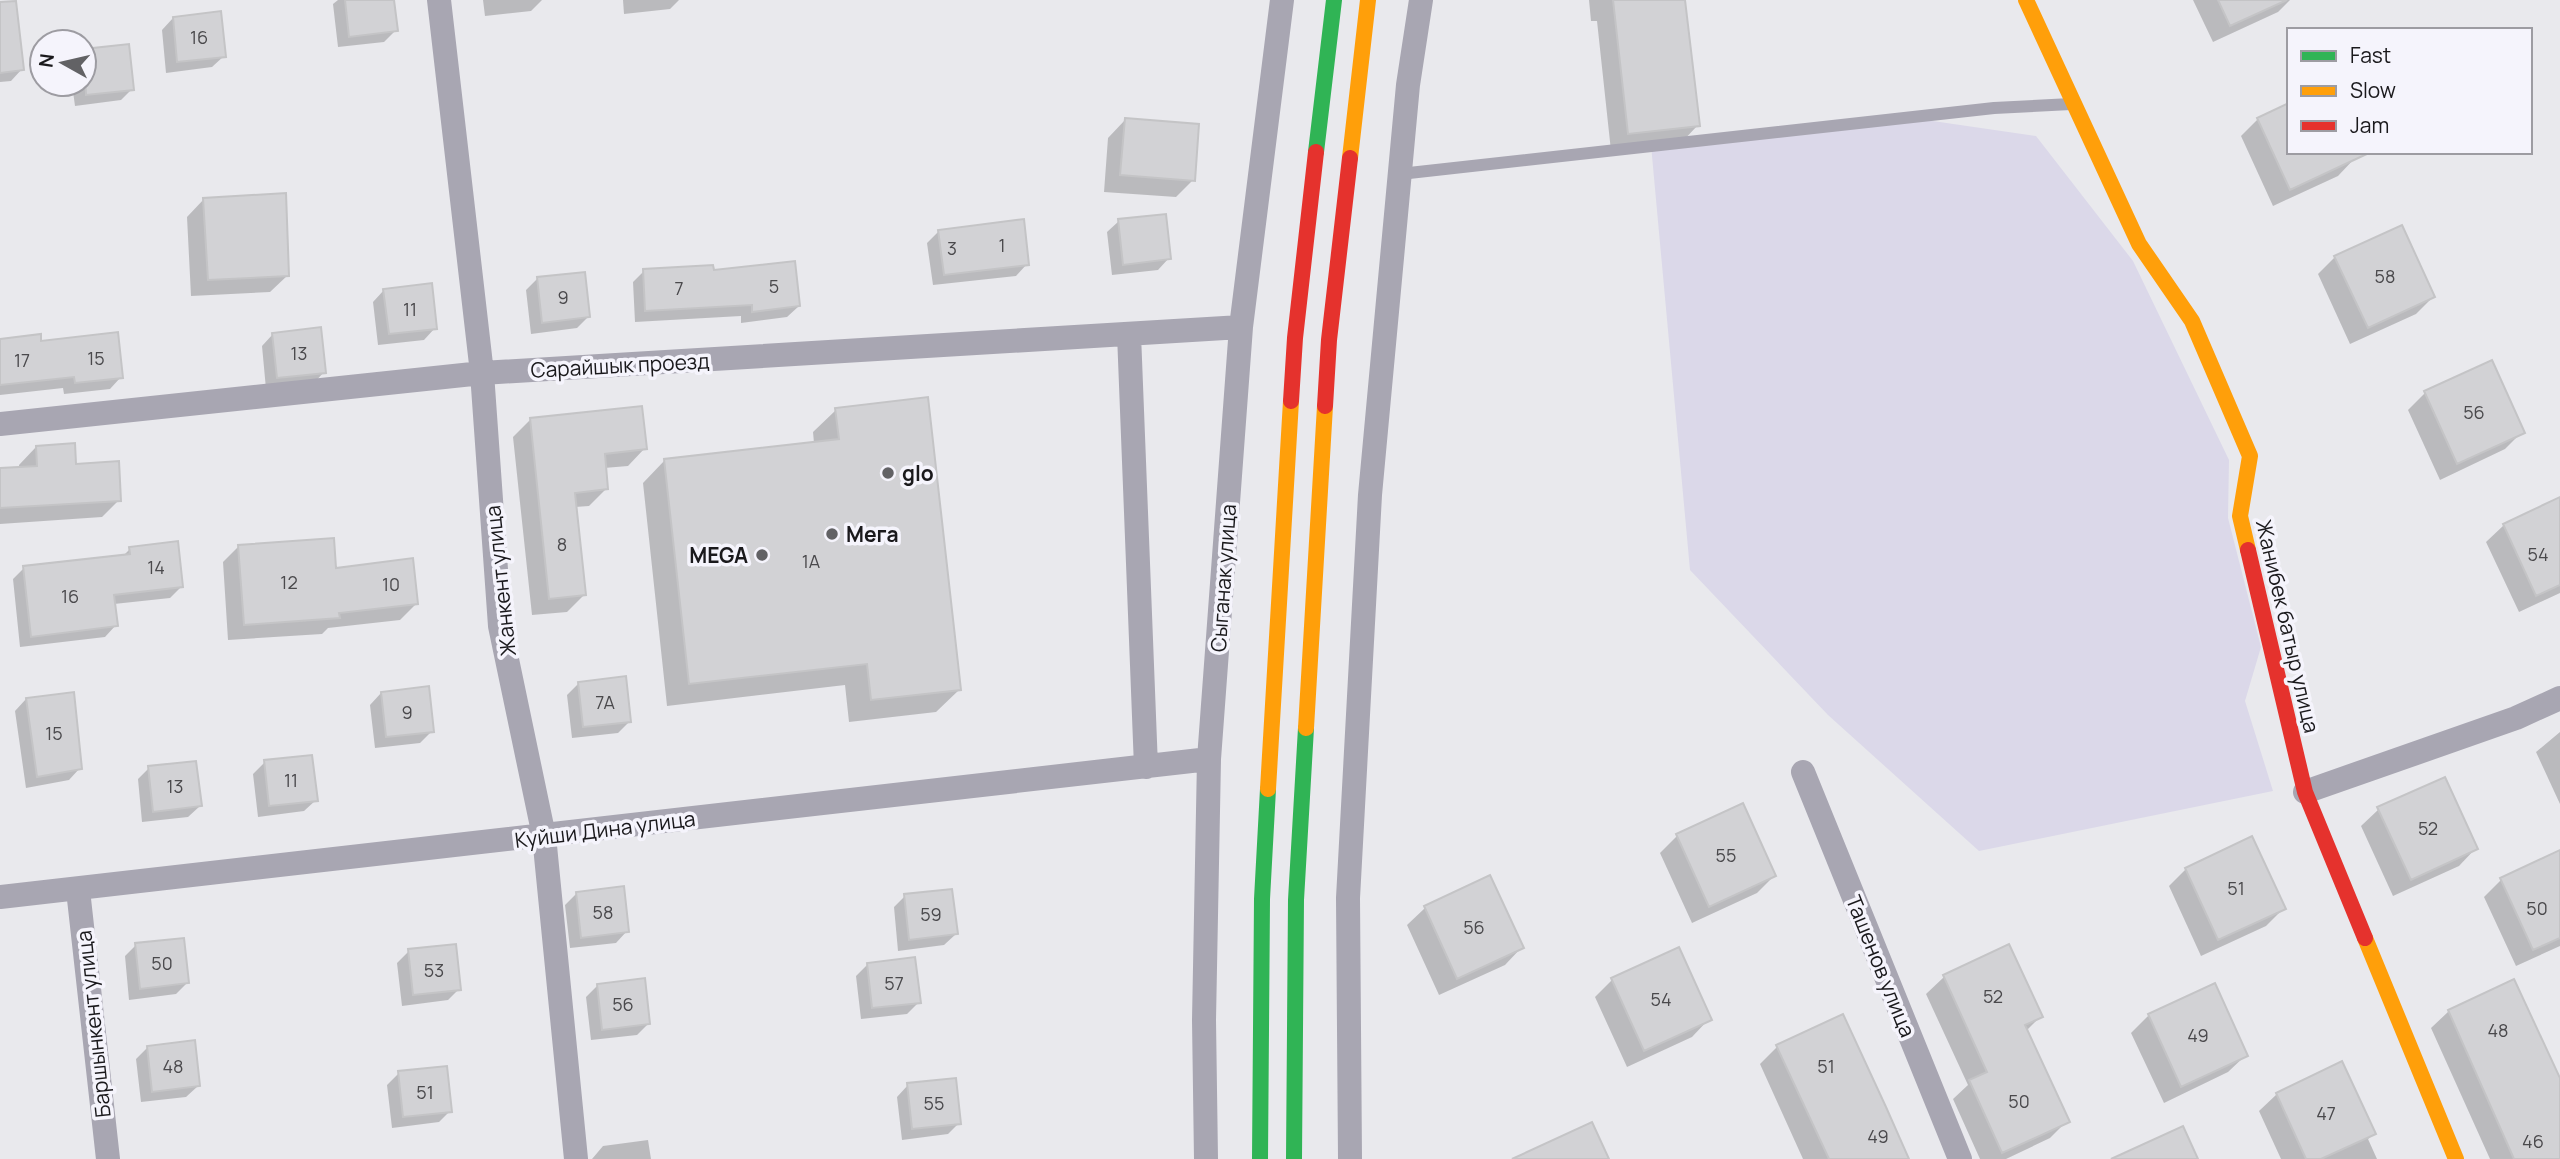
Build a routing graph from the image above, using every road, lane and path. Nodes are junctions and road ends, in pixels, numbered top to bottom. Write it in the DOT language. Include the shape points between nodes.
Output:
graph roads {
  1 [pos="439,0"];
  2 [pos="1282,0"];
  3 [pos="1334,0"];
  4 [pos="1368,0"];
  5 [pos="1421,0"];
  6 [pos="2025,0"];
  7 [pos="2075,104"];
  8 [pos="1400,174"];
  9 [pos="1241,327"];
  10 [pos="1129,334"];
  11 [pos="482,373"];
  12 [pos="0,424"];
  13 [pos="2560,698"];
  14 [pos="1209,759"];
  15 [pos="1146,767"];
  16 [pos="1803,772"];
  17 [pos="2305,792"];
  18 [pos="544,836"];
  19 [pos="78,890"];
  20 [pos="0,897"];
  21 [pos="108,1159"];
  22 [pos="576,1159"];
  23 [pos="1206,1159"];
  24 [pos="1260,1159"];
  25 [pos="1294,1159"];
  26 [pos="1350,1159"];
  27 [pos="1960,1159"];
  28 [pos="2456,1159"];
  1 -- 11 [label="street, Жанкент улица"];
  2 -- 9 [label="street, Сыганак улица"];
  3 -- 24 [label="main road" via="1294,351 1262,899"];
  4 -- 25 [label="main road" via="1327,368 1296,900"];
  5 -- 8 [label="street"];
  6 -- 7 [label="main road, Жанибек батыр улица"];
  7 -- 8 [label="lane" via="1994,108"];
  7 -- 17 [label="main road, Жанибек батыр улица" via="2139,244 2192,321 2250,456 2240,516"];
  8 -- 26 [label="street" via="1370,495 1348,898"];
  9 -- 10 [label="street, Сарайшык проезд"];
  9 -- 14 [label="street, Сыганак улица"];
  10 -- 11 [label="street, Сарайшык проезд"];
  10 -- 15 [label="street"];
  11 -- 12 [label="street, Сарайшык проезд"];
  11 -- 18 [label="street, Жанкент улица" via="500,626"];
  13 -- 17 [label="street" via="2516,718"];
  14 -- 15 [label="street, Куйши Дина улица"];
  14 -- 23 [label="street, Сыганак улица"];
  15 -- 18 [label="street, Куйши Дина улица"];
  16 -- 27 [label="street, Ташенов улица"];
  17 -- 28 [label="main road, Жанибек батыр улица"];
  18 -- 19 [label="street, Куйши Дина улица"];
  18 -- 22 [label="street, Жанкент улица"];
  19 -- 20 [label="street, Куйши Дина улица"];
  19 -- 21 [label="street, Баршынкент улица"];
}
